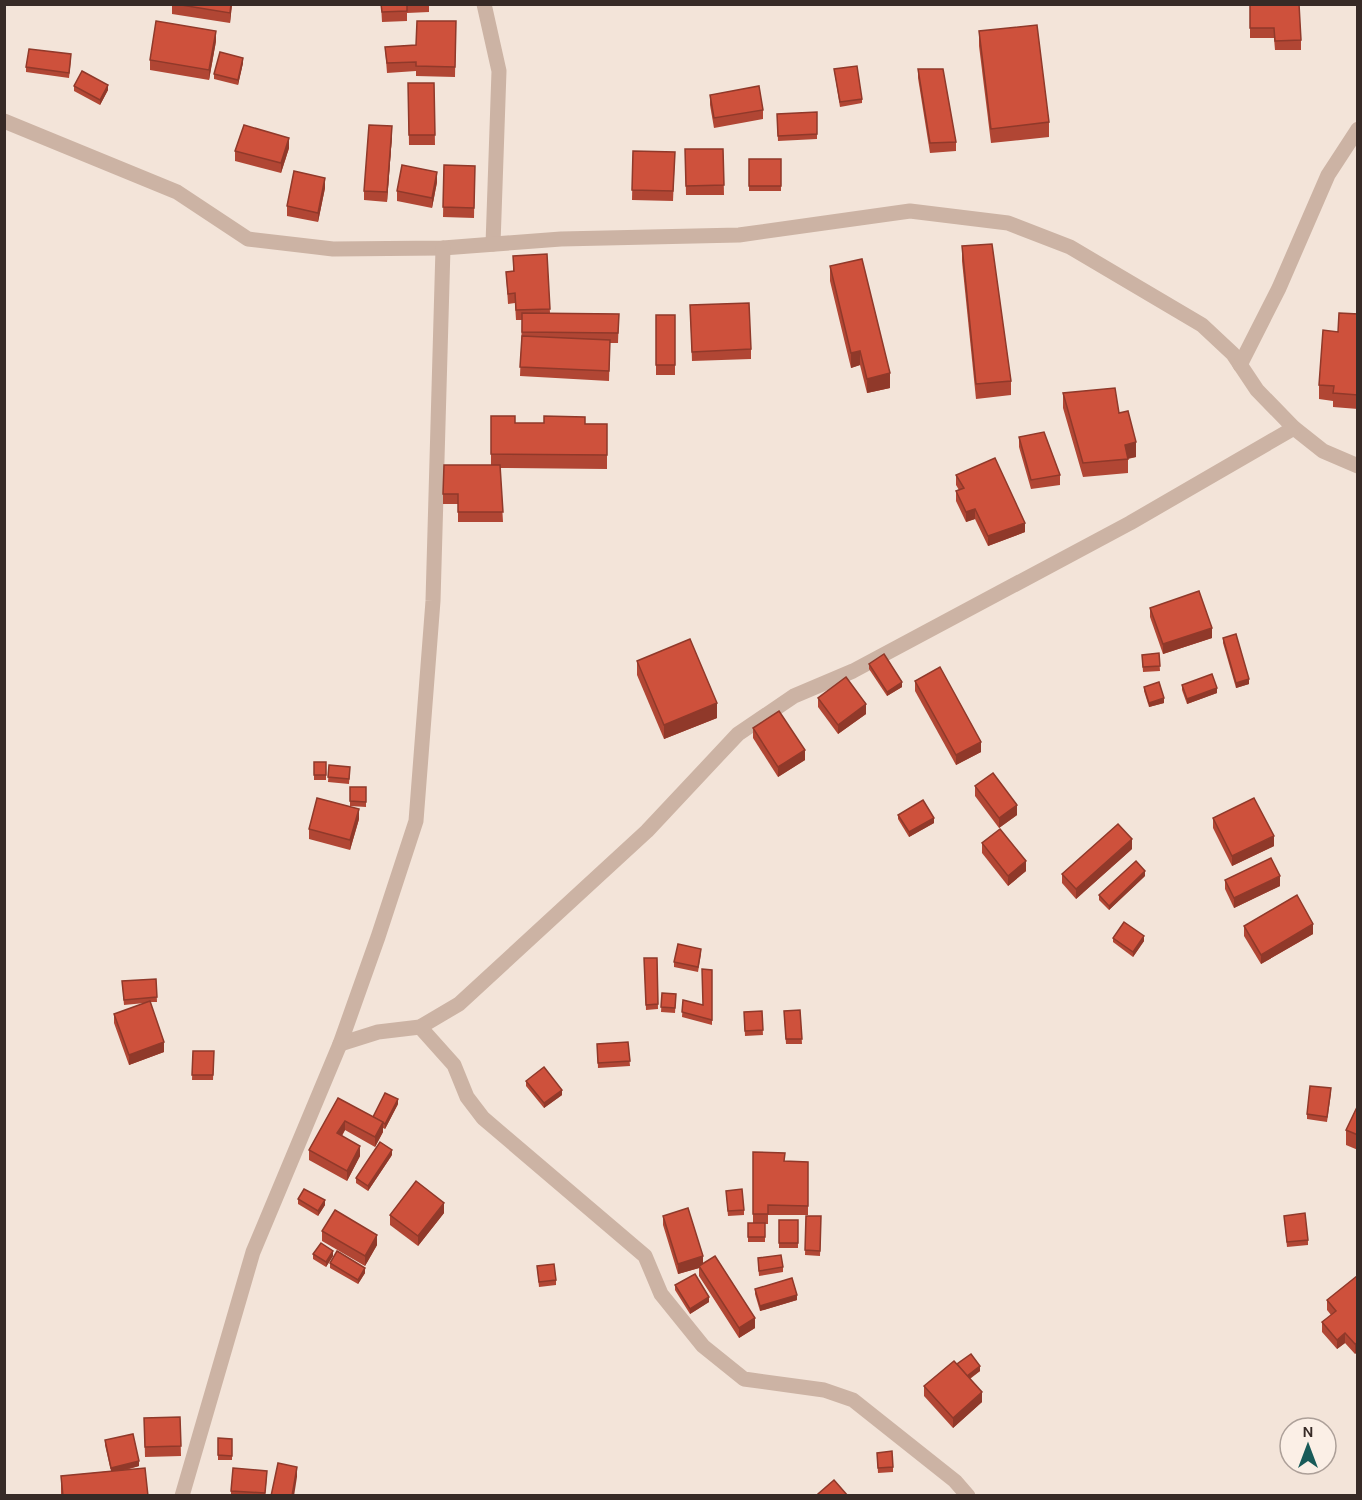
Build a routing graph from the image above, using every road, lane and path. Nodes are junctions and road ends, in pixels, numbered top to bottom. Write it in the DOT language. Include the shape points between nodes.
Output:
graph roads {
  1 [pos="484,4"];
  2 [pos="4,122"];
  3 [pos="1358,129"];
  4 [pos="494,244"];
  5 [pos="443,248"];
  6 [pos="1240,365"];
  7 [pos="1294,428"];
  8 [pos="1358,466"];
  9 [pos="420,1027"];
  10 [pos="340,1044"];
  11 [pos="182,1496"];
  12 [pos="968,1496"];
  1 -- 4 [label="street" via="499,71"];
  2 -- 5 [label="street" via="177,192 248,239 333,249"];
  3 -- 6 [label="street" via="1328,175 1279,288"];
  4 -- 5 [label="street"];
  4 -- 6 [label="street" via="739,235 909,211 1008,223 1070,247 1202,325"];
  5 -- 10 [label="street" via="433,601 416,821"];
  6 -- 7 [label="street" via="1257,390"];
  7 -- 8 [label="street" via="1323,451"];
  7 -- 9 [label="street" via="1120,529 853,671 794,696 738,734 622,855 459,1004"];
  9 -- 10 [label="street" via="378,1032"];
  9 -- 12 [label="street" via="454,1065 467,1097 483,1118 645,1256 661,1294 703,1346 744,1379 824,1390 853,1400 955,1481"];
  10 -- 11 [label="street" via="253,1252"];
}
